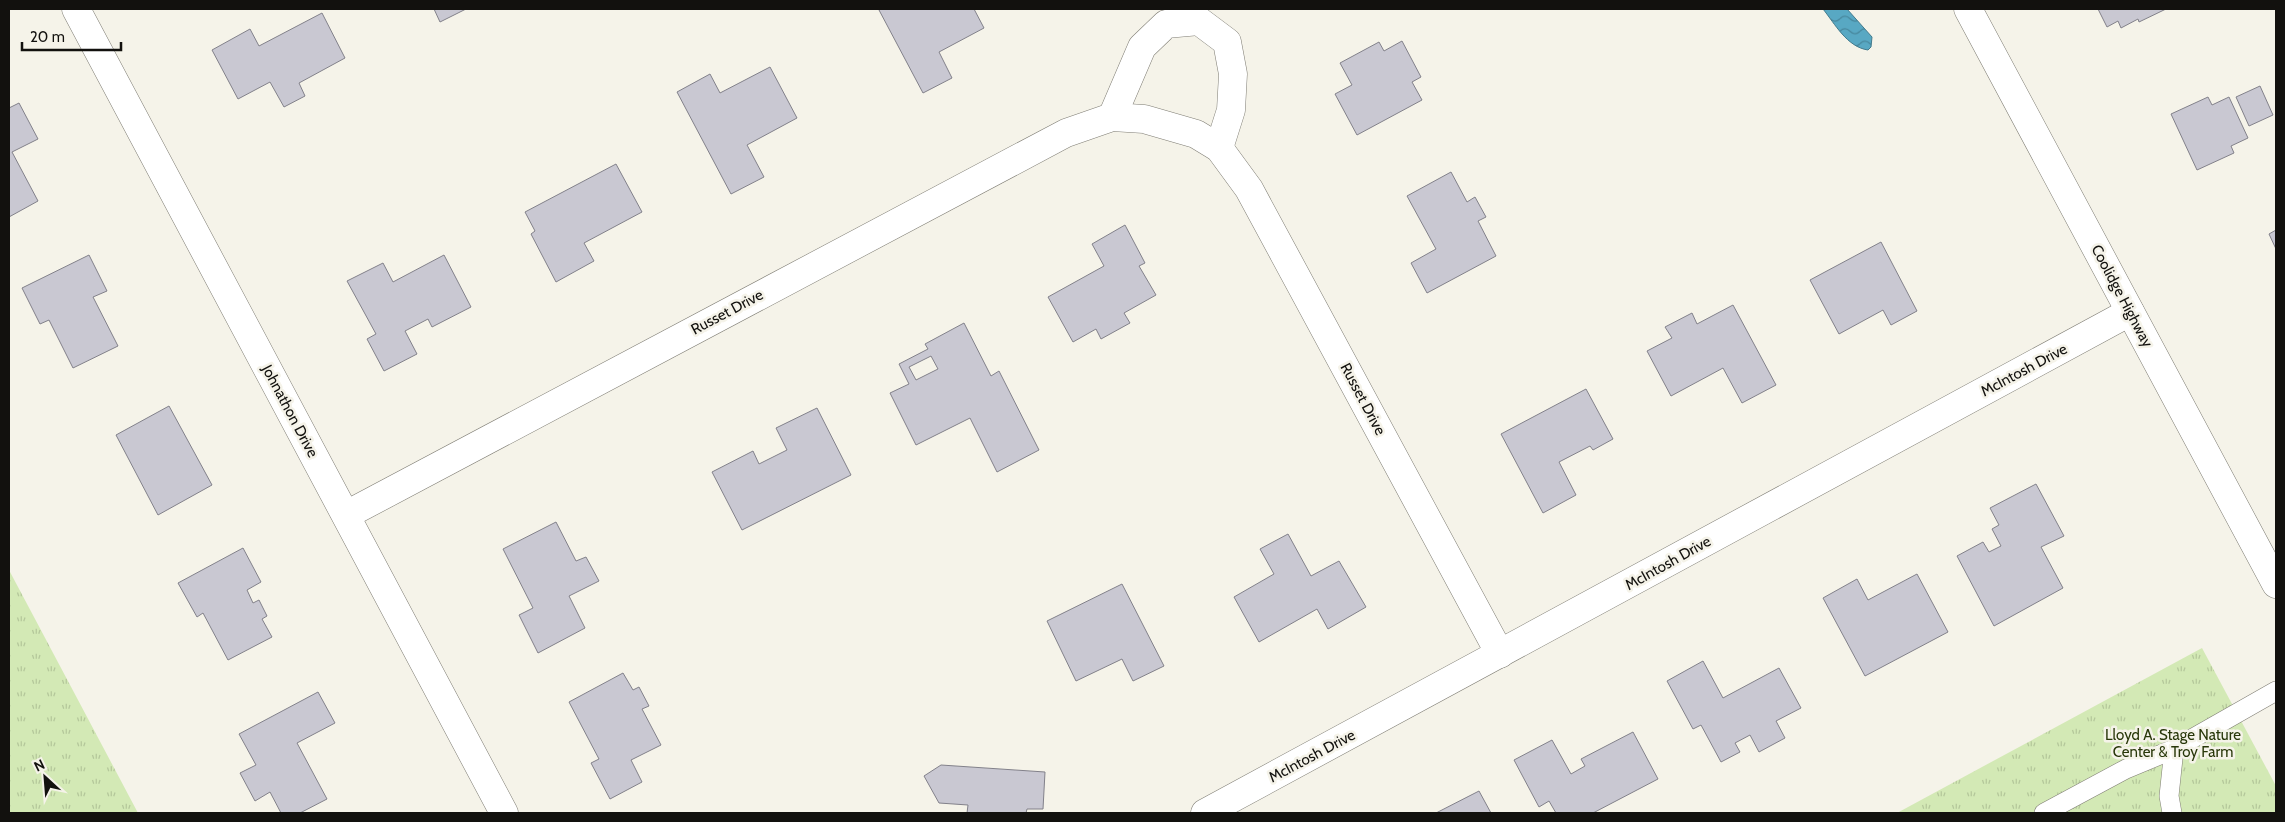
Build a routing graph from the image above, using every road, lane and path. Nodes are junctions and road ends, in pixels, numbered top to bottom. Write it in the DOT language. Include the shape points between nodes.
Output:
graph roads {
  1 [pos="76,9"];
  2 [pos="1968,9"];
  3 [pos="1112,117"];
  4 [pos="1219,148"];
  5 [pos="2130,312"];
  6 [pos="346,515"];
  7 [pos="2276,584"];
  8 [pos="1500,654"];
  9 [pos="2276,691"];
  10 [pos="2174,749"];
  11 [pos="2046,811"];
  12 [pos="504,813"];
  13 [pos="1205,813"];
  14 [pos="2172,813"];
  1 -- 6 [label="street, Johnathon Drive"];
  2 -- 5 [label="street, Coolidge Highway"];
  3 -- 4 [label="street, Russet Drive" via="1144,119 1187,131"];
  3 -- 4 [label="street" via="1142,47 1166,24 1199,21 1227,42 1233,74 1231,110"];
  3 -- 6 [label="street, Russet Drive" via="1066,133"];
  4 -- 8 [label="street, Russet Drive" via="1249,189"];
  5 -- 7 [label="street, Coolidge Highway"];
  5 -- 8 [label="street, McIntosh Drive"];
  6 -- 12 [label="street, Johnathon Drive"];
  8 -- 13 [label="street, McIntosh Drive"];
  9 -- 10 [label="lane"];
  10 -- 11 [label="lane" via="2126,769"];
  10 -- 14 [label="lane" via="2169,796"];
}
